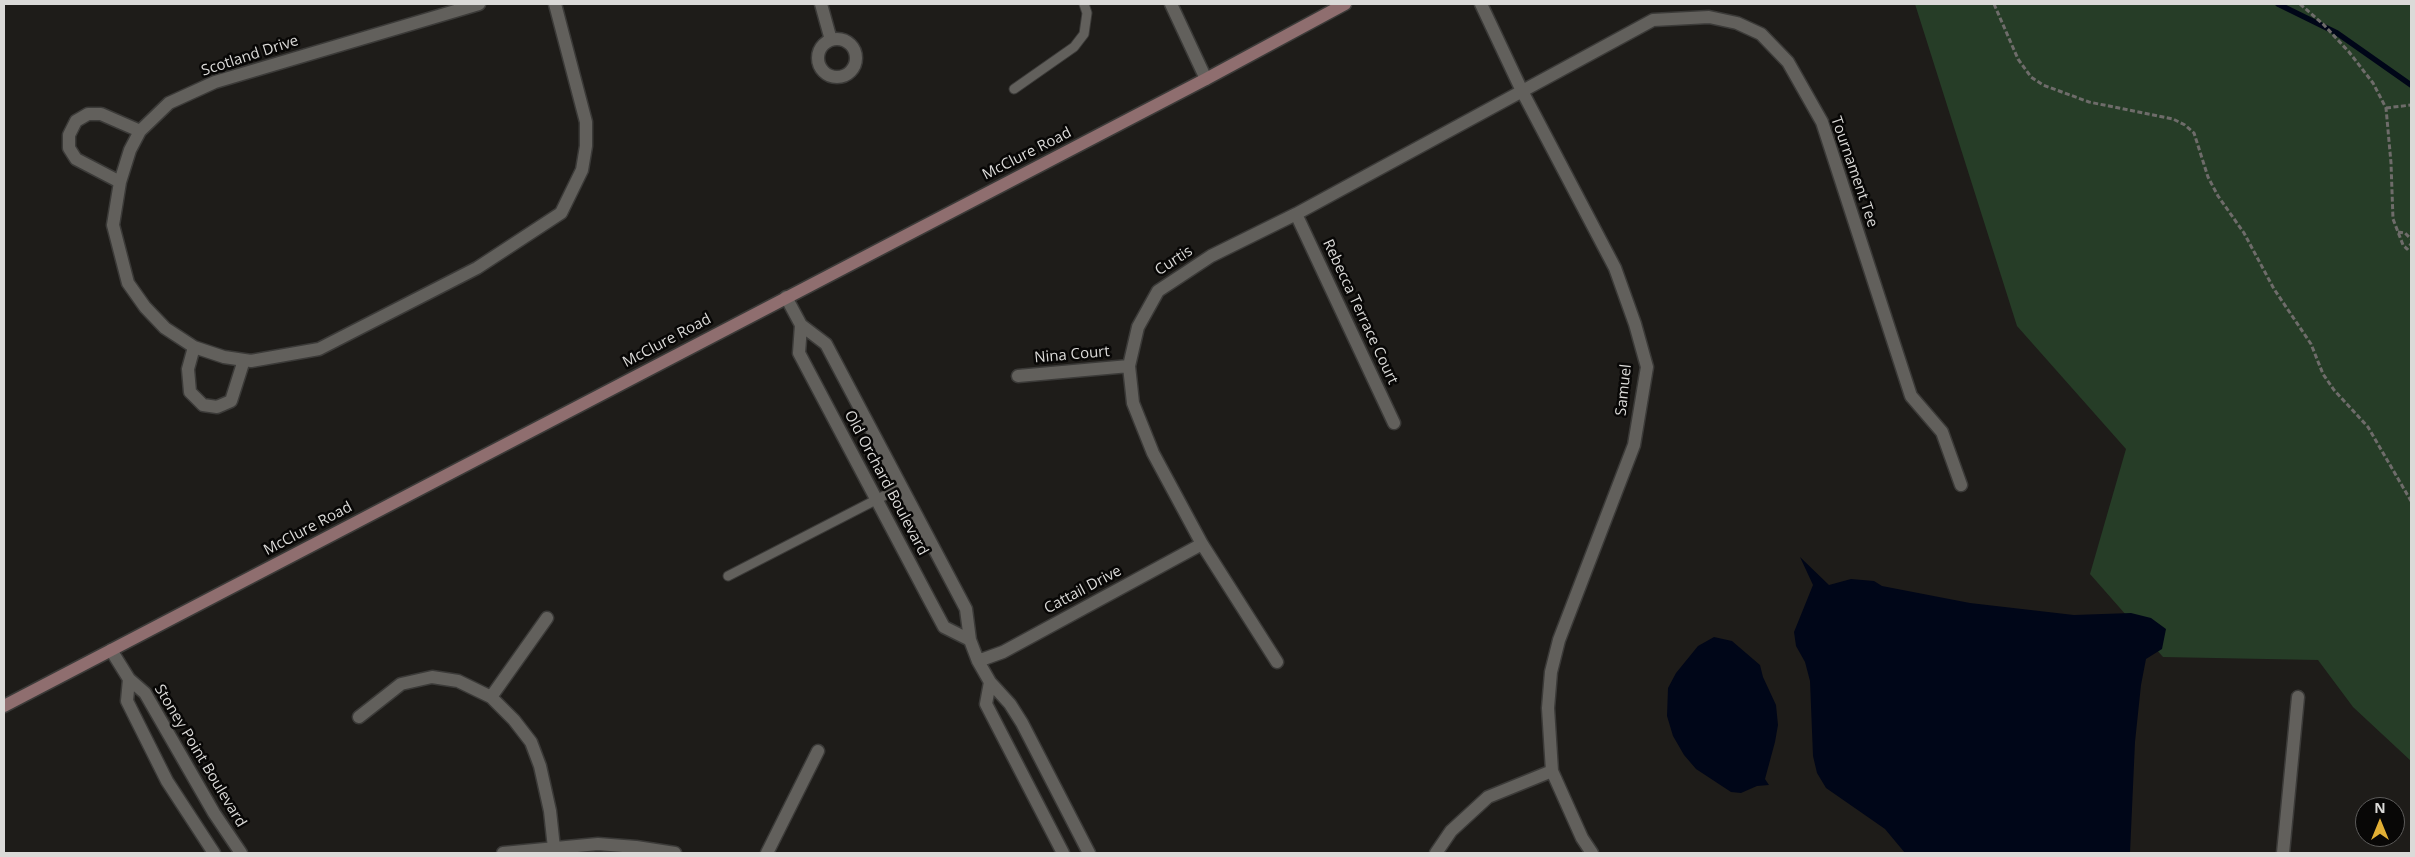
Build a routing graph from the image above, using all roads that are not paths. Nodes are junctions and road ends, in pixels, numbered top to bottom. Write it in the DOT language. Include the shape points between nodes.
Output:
graph roads {
  1 [pos="479,4"];
  2 [pos="555,4"];
  3 [pos="821,4"];
  4 [pos="1084,4"];
  5 [pos="1171,4"];
  6 [pos="1345,4"];
  7 [pos="1481,4"];
  8 [pos="831,40"];
  9 [pos="1206,79"];
  10 [pos="1014,89"];
  11 [pos="1522,91"];
  12 [pos="140,131"];
  13 [pos="120,182"];
  14 [pos="1296,214"];
  15 [pos="786,297"];
  16 [pos="801,325"];
  17 [pos="194,347"];
  18 [pos="244,360"];
  19 [pos="1129,366"];
  20 [pos="1018,376"];
  21 [pos="1394,423"];
  22 [pos="1961,485"];
  23 [pos="901,487"];
  24 [pos="876,499"];
  25 [pos="1202,544"];
  26 [pos="728,576"];
  27 [pos="546,618"];
  28 [pos="970,640"];
  29 [pos="111,650"];
  30 [pos="978,660"];
  31 [pos="1277,662"];
  32 [pos="129,679"];
  33 [pos="990,682"];
  34 [pos="491,696"];
  35 [pos="2298,696"];
  36 [pos="4,706"];
  37 [pos="359,718"];
  38 [pos="818,751"];
  39 [pos="1552,771"];
  40 [pos="554,848"];
  41 [pos="214,853"];
  42 [pos="241,853"];
  43 [pos="503,853"];
  44 [pos="675,853"];
  45 [pos="767,853"];
  46 [pos="1064,853"];
  47 [pos="1089,853"];
  48 [pos="1436,853"];
  49 [pos="1592,853"];
  50 [pos="2284,853"];
  1 -- 12 [label="street, Scotland Drive" via="215,82 169,103"];
  2 -- 18 [label="street, Scotland Drive" via="586,122 582,170 562,213 477,268 319,349"];
  3 -- 8 [label="street"];
  4 -- 10 [label="lane" via="1087,13 1084,34 1074,47"];
  5 -- 9 [label="street"];
  6 -- 9 [label="street, McClure Road"];
  7 -- 11 [label="street, Samuel"];
  9 -- 15 [label="street, McClure Road"];
  11 -- 14 [label="street, Curtis"];
  11 -- 22 [label="street, Tournament Tee" via="1653,20 1709,17 1737,23 1761,34 1788,62 1822,122 1911,396 1942,432"];
  11 -- 39 [label="street, Samuel" via="1615,268 1646,367 1634,445 1565,621 1551,672 1548,708"];
  12 -- 13 [label="street, Scotland Drive"];
  12 -- 13 [label="street" via="101,114 88,114 76,121 69,135 69,148 76,159"];
  13 -- 17 [label="street, Scotland Drive" via="113,225 128,283 165,328"];
  14 -- 19 [label="street, Curtis" via="1211,256 1158,291 1138,327"];
  14 -- 21 [label="street, Rebecca Terrace Court"];
  15 -- 16 [label="street, Old Orchard Boulevard"];
  15 -- 29 [label="street, McClure Road"];
  16 -- 23 [label="street, Old Orchard Boulevard" via="826,344"];
  16 -- 24 [label="street, Old Orchard Boulevard" via="800,353"];
  17 -- 18 [label="street, Scotland Drive"];
  17 -- 18 [label="street" via="188,369 190,392 203,405 217,407 231,401"];
  19 -- 20 [label="street, Nina Court"];
  19 -- 25 [label="street, Curtis" via="1133,403 1153,453"];
  23 -- 24 [label="lane"];
  23 -- 28 [label="street, Old Orchard Boulevard" via="966,609"];
  24 -- 26 [label="lane"];
  24 -- 28 [label="street, Old Orchard Boulevard" via="944,627"];
  25 -- 30 [label="street, Cattail Drive" via="1003,652"];
  25 -- 31 [label="street, Curtis"];
  27 -- 34 [label="street"];
  28 -- 30 [label="street, Old Orchard Boulevard"];
  29 -- 32 [label="street, Stoney Point Boulevard"];
  29 -- 36 [label="street, McClure Road"];
  30 -- 33 [label="street, Old Orchard Boulevard"];
  32 -- 41 [label="street" via="127,701 167,780"];
  32 -- 42 [label="street, Stoney Point Boulevard" via="145,693 214,813"];
  33 -- 46 [label="street" via="986,704"];
  33 -- 47 [label="street, Old Orchard Boulevard" via="1022,723"];
  34 -- 37 [label="street" via="458,681 432,677 401,684"];
  34 -- 40 [label="street" via="531,742 550,811"];
  35 -- 50 [label="street"];
  38 -- 45 [label="street"];
  39 -- 48 [label="street" via="1488,798 1451,831"];
  39 -- 49 [label="street"];
  40 -- 43 [label="street"];
  40 -- 44 [label="street" via="598,844"];
}
